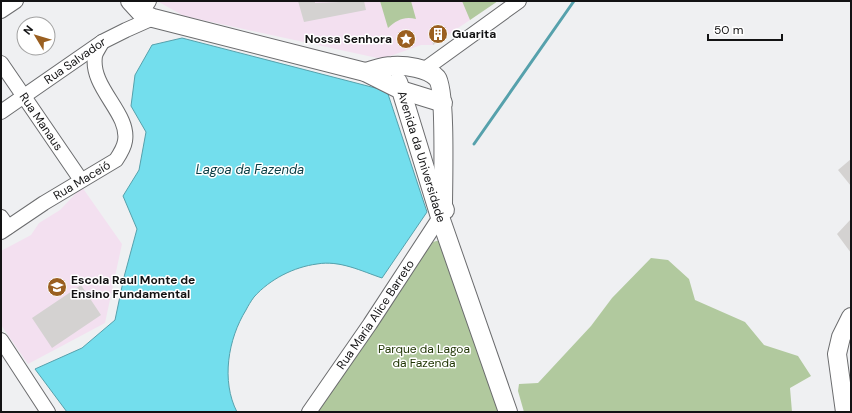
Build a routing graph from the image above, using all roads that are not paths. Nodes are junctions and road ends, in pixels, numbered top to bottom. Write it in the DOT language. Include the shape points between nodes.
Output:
graph roads {
  1 [pos="16,1"];
  2 [pos="519,1"];
  3 [pos="143,8"];
  4 [pos="1,11"];
  5 [pos="102,42"];
  6 [pos="1,62"];
  7 [pos="392,66"];
  8 [pos="425,69"];
  9 [pos="365,72"];
  10 [pos="401,90"];
  11 [pos="23,96"];
  12 [pos="443,103"];
  13 [pos="1,112"];
  14 [pos="82,180"];
  15 [pos="440,217"];
  16 [pos="3,226"];
  17 [pos="851,317"];
  18 [pos="1,340"];
  19 [pos="846,389"];
  20 [pos="48,412"];
  21 [pos="309,412"];
  22 [pos="508,412"];
  23 [pos="517,412"];
  24 [pos="845,412"];
  1 -- 4 [label="street"];
  2 -- 8 [label="street"];
  3 -- 5 [label="street, Rua Salvador" via="126,30"];
  3 -- 9 [label="main road"];
  5 -- 11 [label="street, Rua Salvador"];
  5 -- 14 [label="street, Rua Maceió" via="96,55 95,67 98,79 126,131 125,141 116,160"];
  6 -- 11 [label="street, Rua Manaus"];
  7 -- 8 [label="main road"];
  7 -- 9 [label="main road"];
  7 -- 10 [label="main road"];
  8 -- 12 [label="main road, Avenida da Universidade" via="440,83"];
  9 -- 10 [label="main road, Avenida da Universidade"];
  10 -- 12 [label="main road"];
  10 -- 15 [label="main road, Avenida da Universidade"];
  11 -- 13 [label="street, Rua Salvador"];
  11 -- 14 [label="street, Rua Manaus"];
  12 -- 23 [label="main road, Avenida da Universidade" via="443,206"];
  14 -- 16 [label="street, Rua Maceió"];
  15 -- 21 [label="street, Rua Maria Alice Barreto"];
  15 -- 22 [label="main road, Avenida da Universidade"];
  17 -- 19 [label="main road" via="841,337 837,354"];
  18 -- 20 [label="street"];
  19 -- 24 [label="main road"];
}
